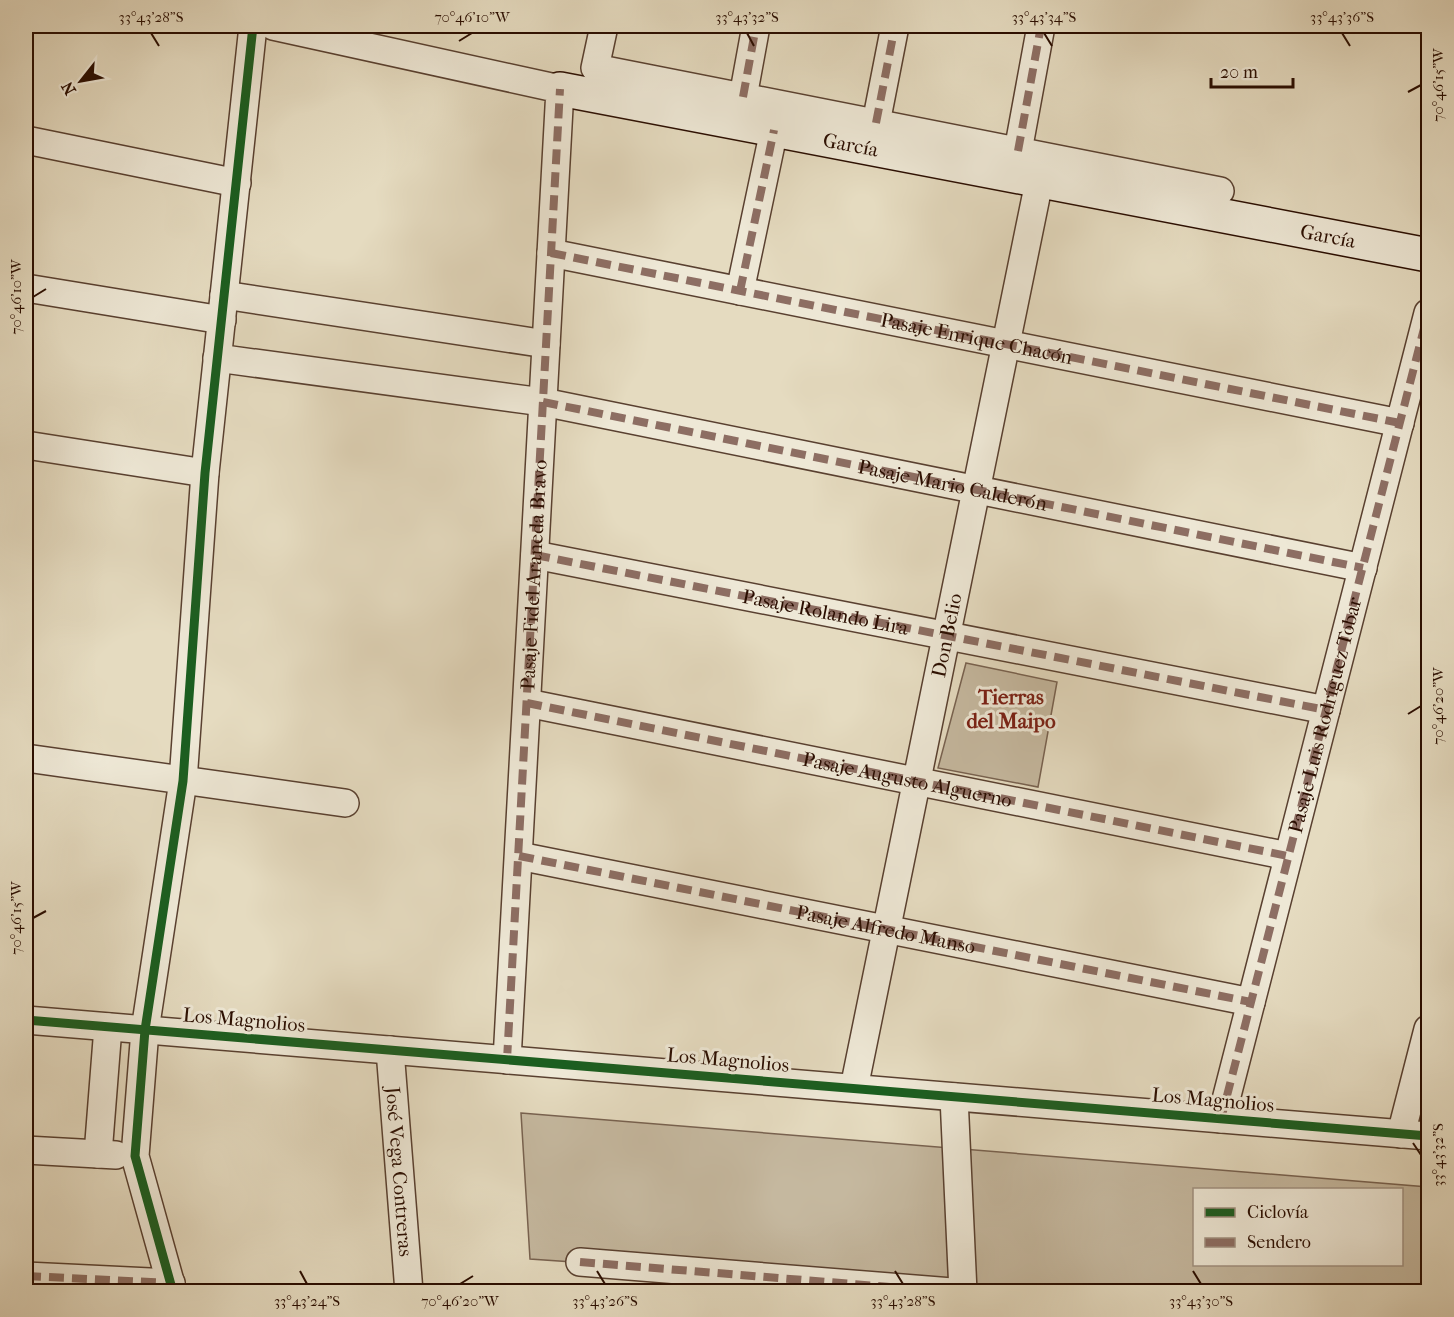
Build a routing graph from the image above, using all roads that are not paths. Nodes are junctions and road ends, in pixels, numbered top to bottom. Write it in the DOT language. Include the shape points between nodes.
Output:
graph roads {
  1 [pos="253,26"];
  2 [pos="273,26"];
  3 [pos="604,26"];
  4 [pos="756,26"];
  5 [pos="895,26"];
  6 [pos="1041,26"];
  7 [pos="560,89"];
  8 [pos="743,97"];
  9 [pos="876,123"];
  10 [pos="774,130"];
  11 [pos="26,140"];
  12 [pos="1018,151"];
  13 [pos="1039,182"];
  14 [pos="237,183"];
  15 [pos="1220,190"];
  16 [pos="551,253"];
  17 [pos="1428,255"];
  18 [pos="26,288"];
  19 [pos="741,291"];
  20 [pos="223,308"];
  21 [pos="1428,313"];
  22 [pos="546,344"];
  23 [pos="1006,344"];
  24 [pos="217,358"];
  25 [pos="543,402"];
  26 [pos="1400,423"];
  27 [pos="26,445"];
  28 [pos="205,473"];
  29 [pos="976,490"];
  30 [pos="535,555"];
  31 [pos="1363,568"];
  32 [pos="946,635"];
  33 [pos="527,703"];
  34 [pos="1326,710"];
  35 [pos="26,758"];
  36 [pos="183,781"];
  37 [pos="917,781"];
  38 [pos="345,803"];
  39 [pos="519,856"];
  40 [pos="1288,856"];
  41 [pos="887,928"];
  42 [pos="1251,1002"];
  43 [pos="26,1020"];
  44 [pos="108,1027"];
  45 [pos="1428,1029"];
  46 [pos="145,1030"];
  47 [pos="390,1050"];
  48 [pos="507,1059"];
  49 [pos="854,1089"];
  50 [pos="954,1097"];
  51 [pos="1221,1119"];
  52 [pos="1401,1134"];
  53 [pos="1428,1136"];
  54 [pos="26,1150"];
  55 [pos="98,1154"];
  56 [pos="135,1156"];
  57 [pos="580,1262"];
  58 [pos="26,1276"];
  59 [pos="172,1287"];
  60 [pos="409,1292"];
  61 [pos="952,1292"];
  62 [pos="963,1292"];
  1 -- 14 [label="street"];
  2 -- 7 [label="street, García"];
  3 -- 8 [label="street, García" via="595,68"];
  4 -- 8 [label="street"];
  5 -- 9 [label="street"];
  6 -- 12 [label="street"];
  7 -- 10 [label="street, García"];
  7 -- 16 [label="street, Pasaje Fidel Araneda Bravo"];
  8 -- 9 [label="street, García"];
  9 -- 12 [label="street, García"];
  10 -- 13 [label="street, García"];
  10 -- 19 [label="street"];
  11 -- 14 [label="street"];
  12 -- 15 [label="street, García"];
  13 -- 17 [label="street, García"];
  13 -- 23 [label="street, Don Belio"];
  14 -- 20 [label="street"];
  16 -- 19 [label="street, Pasaje Enrique Chacón"];
  16 -- 22 [label="street, Pasaje Fidel Araneda Bravo"];
  18 -- 20 [label="street"];
  19 -- 23 [label="street, Pasaje Enrique Chacón"];
  20 -- 22 [label="street"];
  20 -- 24 [label="street"];
  21 -- 26 [label="street, Pasaje Luis Rodríguez Tobar"];
  22 -- 25 [label="street, Pasaje Fidel Araneda Bravo"];
  23 -- 26 [label="street, Pasaje Enrique Chacón"];
  23 -- 29 [label="street, Don Belio"];
  24 -- 25 [label="street, Pasaje Mario Calderón"];
  24 -- 28 [label="street"];
  25 -- 29 [label="street, Pasaje Mario Calderón"];
  25 -- 30 [label="street, Pasaje Fidel Araneda Bravo"];
  26 -- 31 [label="street, Pasaje Luis Rodríguez Tobar"];
  27 -- 28 [label="street"];
  28 -- 36 [label="street"];
  29 -- 31 [label="street, Pasaje Mario Calderón"];
  29 -- 32 [label="street, Don Belio"];
  30 -- 32 [label="street, Pasaje Rolando Lira"];
  30 -- 33 [label="street, Pasaje Fidel Araneda Bravo"];
  31 -- 34 [label="street, Pasaje Luis Rodríguez Tobar"];
  32 -- 34 [label="street, Pasaje Rolando Lira"];
  32 -- 37 [label="street, Don Belio"];
  33 -- 37 [label="street, Pasaje Augusto Alguerno"];
  33 -- 39 [label="street, Pasaje Fidel Araneda Bravo"];
  34 -- 40 [label="street, Pasaje Luis Rodríguez Tobar"];
  35 -- 36 [label="street"];
  36 -- 38 [label="street"];
  36 -- 46 [label="street"];
  37 -- 40 [label="street, Pasaje Augusto Alguerno"];
  37 -- 41 [label="street, Don Belio"];
  39 -- 41 [label="street, Pasaje Alfredo Manso"];
  39 -- 48 [label="street, Pasaje Fidel Araneda Bravo"];
  40 -- 42 [label="street, Pasaje Luis Rodríguez Tobar"];
  41 -- 42 [label="street, Pasaje Alfredo Manso"];
  41 -- 49 [label="street, Don Belio"];
  42 -- 51 [label="street, Pasaje Luis Rodríguez Tobar"];
  43 -- 44 [label="street, Los Magnolios"];
  44 -- 46 [label="street, Los Magnolios"];
  44 -- 55 [label="street"];
  45 -- 52 [label="street"];
  46 -- 47 [label="street, Los Magnolios"];
  46 -- 56 [label="street"];
  47 -- 48 [label="street, Los Magnolios"];
  47 -- 60 [label="street, José Vega Contreras"];
  48 -- 49 [label="street, Los Magnolios"];
  49 -- 50 [label="street, Los Magnolios"];
  50 -- 51 [label="street, Los Magnolios"];
  50 -- 62 [label="street"];
  51 -- 52 [label="street, Los Magnolios"];
  52 -- 53 [label="street, Los Magnolios"];
  54 -- 55 [label="street"];
  55 -- 56 [label="street"];
  56 -- 59 [label="street"];
  57 -- 61 [label="street"];
  58 -- 59 [label="street"];
}
